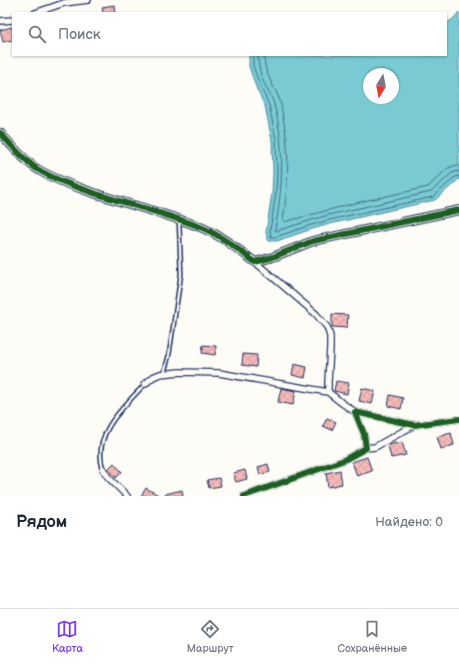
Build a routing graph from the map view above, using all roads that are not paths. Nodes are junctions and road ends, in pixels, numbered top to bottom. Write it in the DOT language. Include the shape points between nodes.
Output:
graph roads {
  1 [pos="88,0"];
  2 [pos="37,12"];
  3 [pos="12,20"];
  4 [pos="0,21"];
  5 [pos="0,133"];
  6 [pos="459,210"];
  7 [pos="178,219"];
  8 [pos="255,262"];
  9 [pos="164,373"];
  10 [pos="146,384"];
  11 [pos="328,392"];
  12 [pos="355,412"];
  13 [pos="459,419"];
  14 [pos="414,426"];
  15 [pos="366,448"];
  16 [pos="103,469"];
  17 [pos="128,496"];
  18 [pos="244,496"];
  1 -- 2 [label="street" via="51,6"];
  3 -- 4 [label="street"];
  5 -- 7 [label="street" via="23,158 52,177"];
  6 -- 8 [label="street" via="314,241"];
  7 -- 8 [label="street" via="225,240"];
  7 -- 9 [label="lane" via="181,274"];
  8 -- 11 [label="street" via="316,314 327,327 330,336"];
  9 -- 10 [label="street"];
  9 -- 11 [label="street" via="218,373"];
  10 -- 16 [label="lane" via="104,434 100,451"];
  11 -- 12 [label="street"];
  12 -- 14 [label="street"];
  12 -- 15 [label="street" via="364,434"];
  13 -- 14 [label="street"];
  14 -- 15 [label="street" via="375,447"];
  15 -- 18 [label="street" via="344,460"];
  16 -- 17 [label="street"];
}
